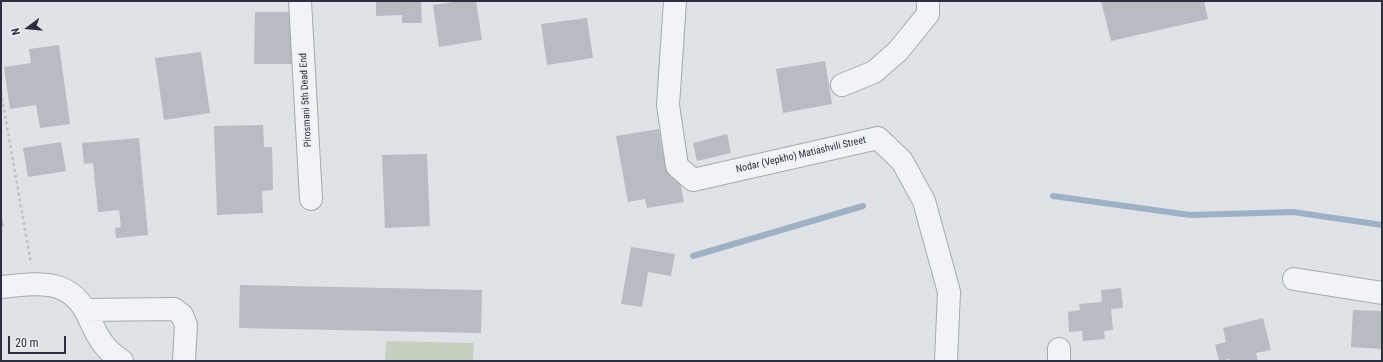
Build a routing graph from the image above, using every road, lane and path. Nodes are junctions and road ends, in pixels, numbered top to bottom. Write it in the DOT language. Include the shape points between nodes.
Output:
graph roads {
  1 [pos="300,1"];
  2 [pos="675,1"];
  3 [pos="928,1"];
  4 [pos="842,84"];
  5 [pos="1,92"];
  6 [pos="311,199"];
  7 [pos="1294,279"];
  8 [pos="35,284"];
  9 [pos="1,287"];
  10 [pos="1382,293"];
  11 [pos="86,310"];
  12 [pos="111,358"];
  13 [pos="184,361"];
  14 [pos="946,361"];
  1 -- 6 [label="street, Pirosmani 5th Dead End"];
  2 -- 14 [label="street, Nodar (Vepkho) Matiashvili Street" via="668,105 677,166 693,180 878,138 902,161 924,202 949,292"];
  3 -- 4 [label="street" via="928,14 898,51 874,72"];
  5 -- 8 [label="path"];
  7 -- 10 [label="street"];
  8 -- 9 [label="street"];
  8 -- 11 [label="street" via="68,290"];
  11 -- 12 [label="street" via="98,338"];
  11 -- 13 [label="street" via="174,310 182,315 186,325"];
}
